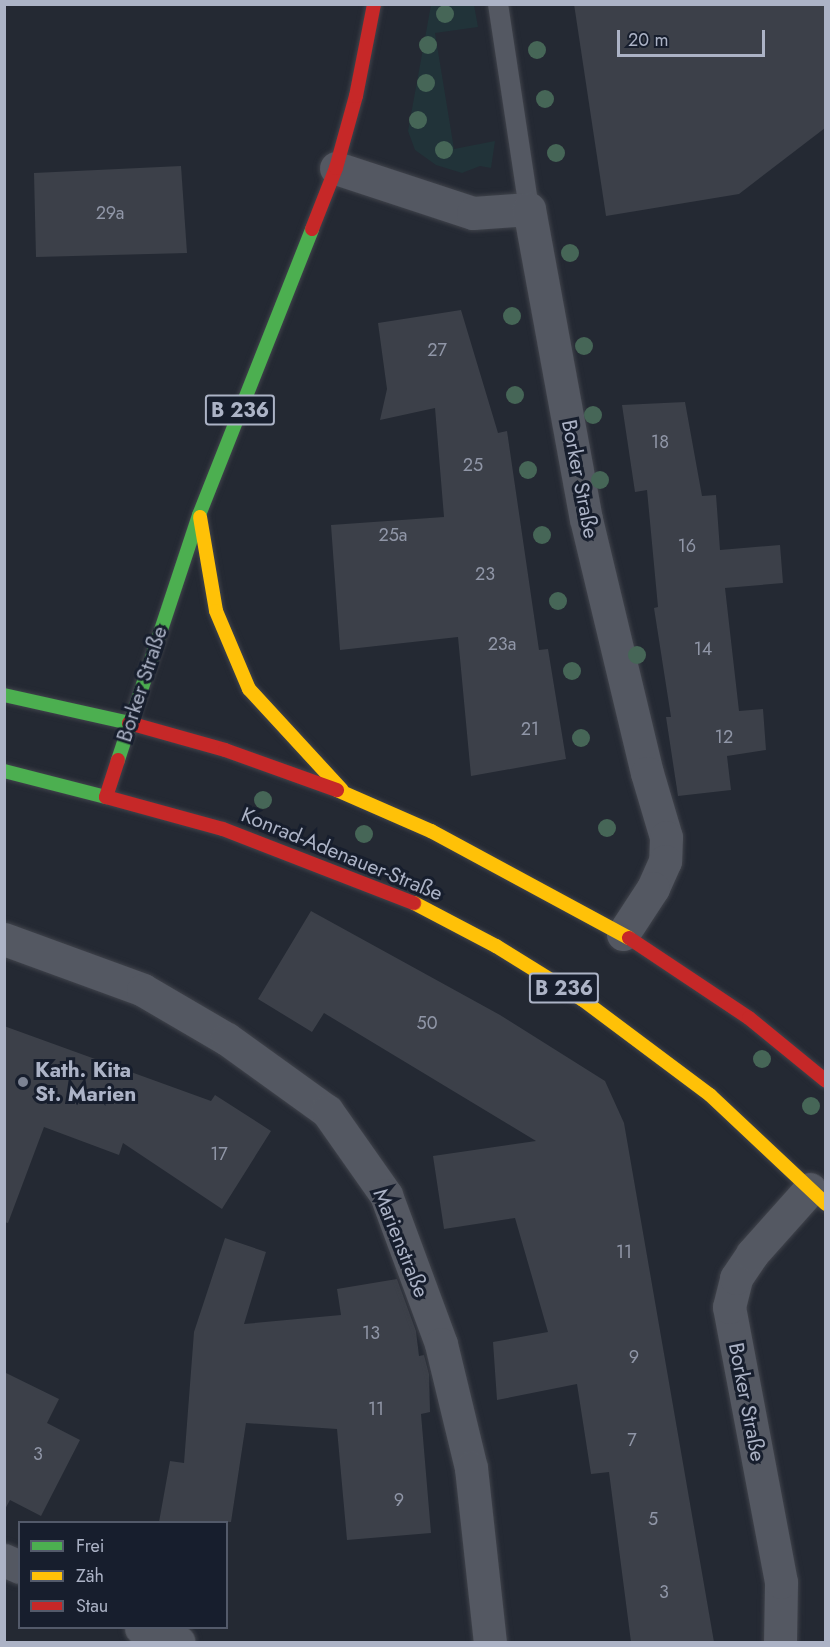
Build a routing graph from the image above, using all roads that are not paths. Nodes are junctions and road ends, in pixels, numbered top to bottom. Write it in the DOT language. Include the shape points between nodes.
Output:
graph roads {
  1 [pos="374,4"];
  2 [pos="498,4"];
  3 [pos="336,168"];
  4 [pos="530,209"];
  5 [pos="199,515"];
  6 [pos="4,695"];
  7 [pos="129,723"];
  8 [pos="4,771"];
  9 [pos="345,793"];
  10 [pos="106,797"];
  11 [pos="623,934"];
  12 [pos="4,939"];
  13 [pos="825,1081"];
  14 [pos="818,1197"];
  15 [pos="4,1560"];
  16 [pos="18,1566"];
  17 [pos="144,1629"];
  18 [pos="179,1642"];
  19 [pos="490,1642"];
  20 [pos="780,1642"];
  1 -- 3 [label="main road, Borker Straße / B 236" via="356,96"];
  2 -- 4 [label="lane"];
  3 -- 4 [label="street" via="473,213"];
  3 -- 5 [label="main road, Borker Straße / B 236"];
  4 -- 11 [label="street, Borker Straße" via="586,519 666,837 665,861"];
  5 -- 7 [label="main road, Borker Straße / B 236"];
  5 -- 9 [label="main road" via="216,611 249,689"];
  6 -- 7 [label="main road"];
  7 -- 9 [label="main road" via="225,750"];
  7 -- 10 [label="main road, Borker Straße / B 236"];
  8 -- 10 [label="main road, Konrad-Adenauer-Straße"];
  9 -- 11 [label="main road" via="431,831"];
  10 -- 14 [label="main road, Konrad-Adenauer-Straße / B 236" via="223,829 406,899 496,946 583,1000 710,1095"];
  11 -- 13 [label="main road" via="749,1018"];
  12 -- 19 [label="street, Marienstraße" via="143,990 228,1039 327,1111 386,1195 441,1344 471,1468"];
  14 -- 20 [label="street, Borker Straße" via="752,1254 736,1278 729,1307 781,1582"];
  15 -- 16 [label="street"];
  17 -- 18 [label="street"];
}
